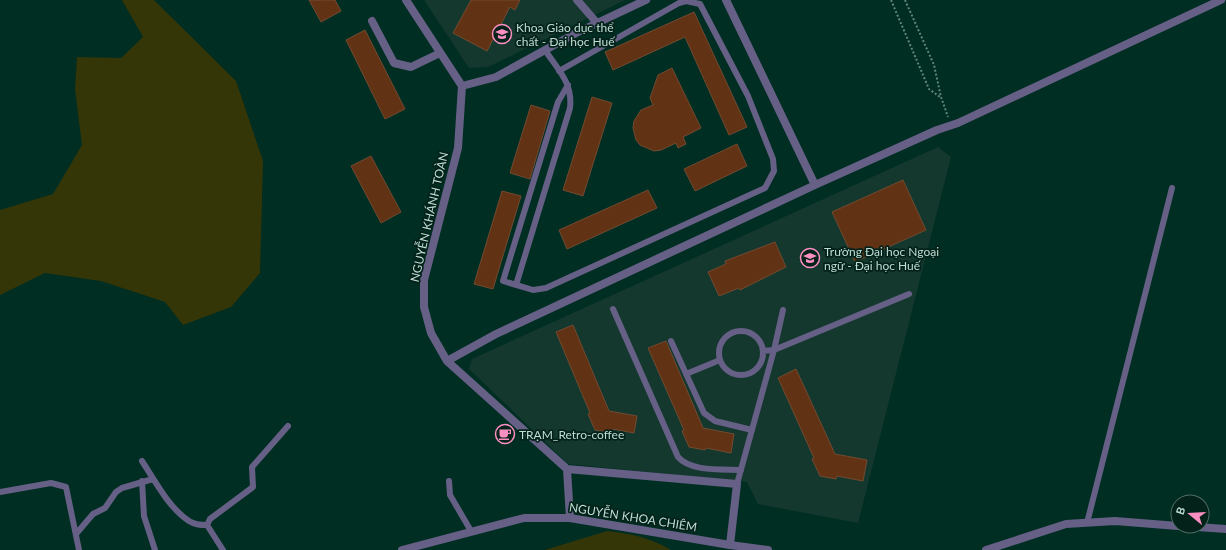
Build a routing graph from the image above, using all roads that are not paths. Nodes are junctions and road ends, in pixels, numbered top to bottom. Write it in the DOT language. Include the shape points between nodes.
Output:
graph roads {
  1 [pos="406,0"];
  2 [pos="577,0"];
  3 [pos="646,0"];
  4 [pos="726,0"];
  5 [pos="1221,0"];
  6 [pos="372,21"];
  7 [pos="598,23"];
  8 [pos="545,50"];
  9 [pos="440,52"];
  10 [pos="559,71"];
  11 [pos="568,84"];
  12 [pos="462,86"];
  13 [pos="815,185"];
  14 [pos="1172,188"];
  15 [pos="516,285"];
  16 [pos="909,294"];
  17 [pos="613,309"];
  18 [pos="783,310"];
  19 [pos="671,341"];
  20 [pos="774,350"];
  21 [pos="763,351"];
  22 [pos="720,360"];
  23 [pos="447,362"];
  24 [pos="686,374"];
  25 [pos="288,426"];
  26 [pos="752,430"];
  27 [pos="142,462"];
  28 [pos="567,469"];
  29 [pos="741,470"];
  30 [pos="153,479"];
  31 [pos="449,480"];
  32 [pos="142,481"];
  33 [pos="737,484"];
  34 [pos="0,492"];
  35 [pos="570,518"];
  36 [pos="1087,523"];
  37 [pos="208,525"];
  38 [pos="1170,525"];
  39 [pos="1210,528"];
  40 [pos="1226,529"];
  41 [pos="470,531"];
  42 [pos="76,534"];
  43 [pos="730,548"];
  44 [pos="79,550"];
  45 [pos="155,550"];
  46 [pos="223,550"];
  47 [pos="402,550"];
  48 [pos="768,550"];
  49 [pos="986,550"];
  1 -- 9 [label="street"];
  2 -- 7 [label="street"];
  3 -- 7 [label="street"];
  4 -- 13 [label="street"];
  5 -- 13 [label="street" via="952,125"];
  6 -- 9 [label="street" via="394,63 411,67"];
  7 -- 8 [label="street"];
  8 -- 10 [label="lane"];
  8 -- 12 [label="street" via="496,77"];
  9 -- 12 [label="street"];
  10 -- 11 [label="lane"];
  10 -- 15 [label="lane" via="679,4 686,1 700,4 748,96 773,159 774,171 765,188 576,275 546,288 533,290"];
  11 -- 15 [label="lane" via="572,95 570,108"];
  11 -- 15 [label="lane" via="558,102 503,281"];
  12 -- 23 [label="street, NGUYỄN KHÁNH TOÀN" via="458,148 424,280 424,308 431,334"];
  13 -- 23 [label="street" via="496,334"];
  14 -- 36 [label="lane"];
  16 -- 20 [label="lane"];
  17 -- 29 [label="lane" via="678,457 682,462 697,466"];
  18 -- 20 [label="lane"];
  19 -- 24 [label="lane"];
  20 -- 21 [label="lane"];
  20 -- 26 [label="lane"];
  21 -- 22 [label="lane" via="759,367 744,375 728,371"];
  21 -- 22 [label="lane" via="755,336 748,332 739,332 731,334 722,344"];
  22 -- 24 [label="lane"];
  23 -- 28 [label="street, NGUYỄN KHÁNH TOÀN"];
  24 -- 26 [label="lane" via="704,413 709,418"];
  25 -- 37 [label="lane" via="252,467 253,487 210,519"];
  26 -- 29 [label="lane"];
  27 -- 30 [label="lane"];
  28 -- 33 [label="street"];
  28 -- 35 [label="street"];
  29 -- 33 [label="lane"];
  30 -- 32 [label="lane"];
  30 -- 37 [label="lane" via="188,521"];
  31 -- 41 [label="lane" via="450,495"];
  32 -- 42 [label="lane" via="116,492 105,508 93,514"];
  32 -- 45 [label="lane" via="144,516"];
  33 -- 43 [label="street"];
  34 -- 42 [label="lane" via="51,483 62,485 68,491"];
  35 -- 41 [label="street, NGUYỄN KHOA CHIÊM" via="524,518"];
  35 -- 43 [label="street, NGUYỄN KHOA CHIÊM"];
  36 -- 38 [label="street" via="1115,521"];
  36 -- 49 [label="street" via="1066,524"];
  37 -- 46 [label="lane"];
  39 -- 40 [label="street"];
  41 -- 47 [label="street, NGUYỄN KHOA CHIÊM"];
  42 -- 44 [label="lane"];
  43 -- 48 [label="street, NGUYỄN KHOA CHIÊM"];
}
